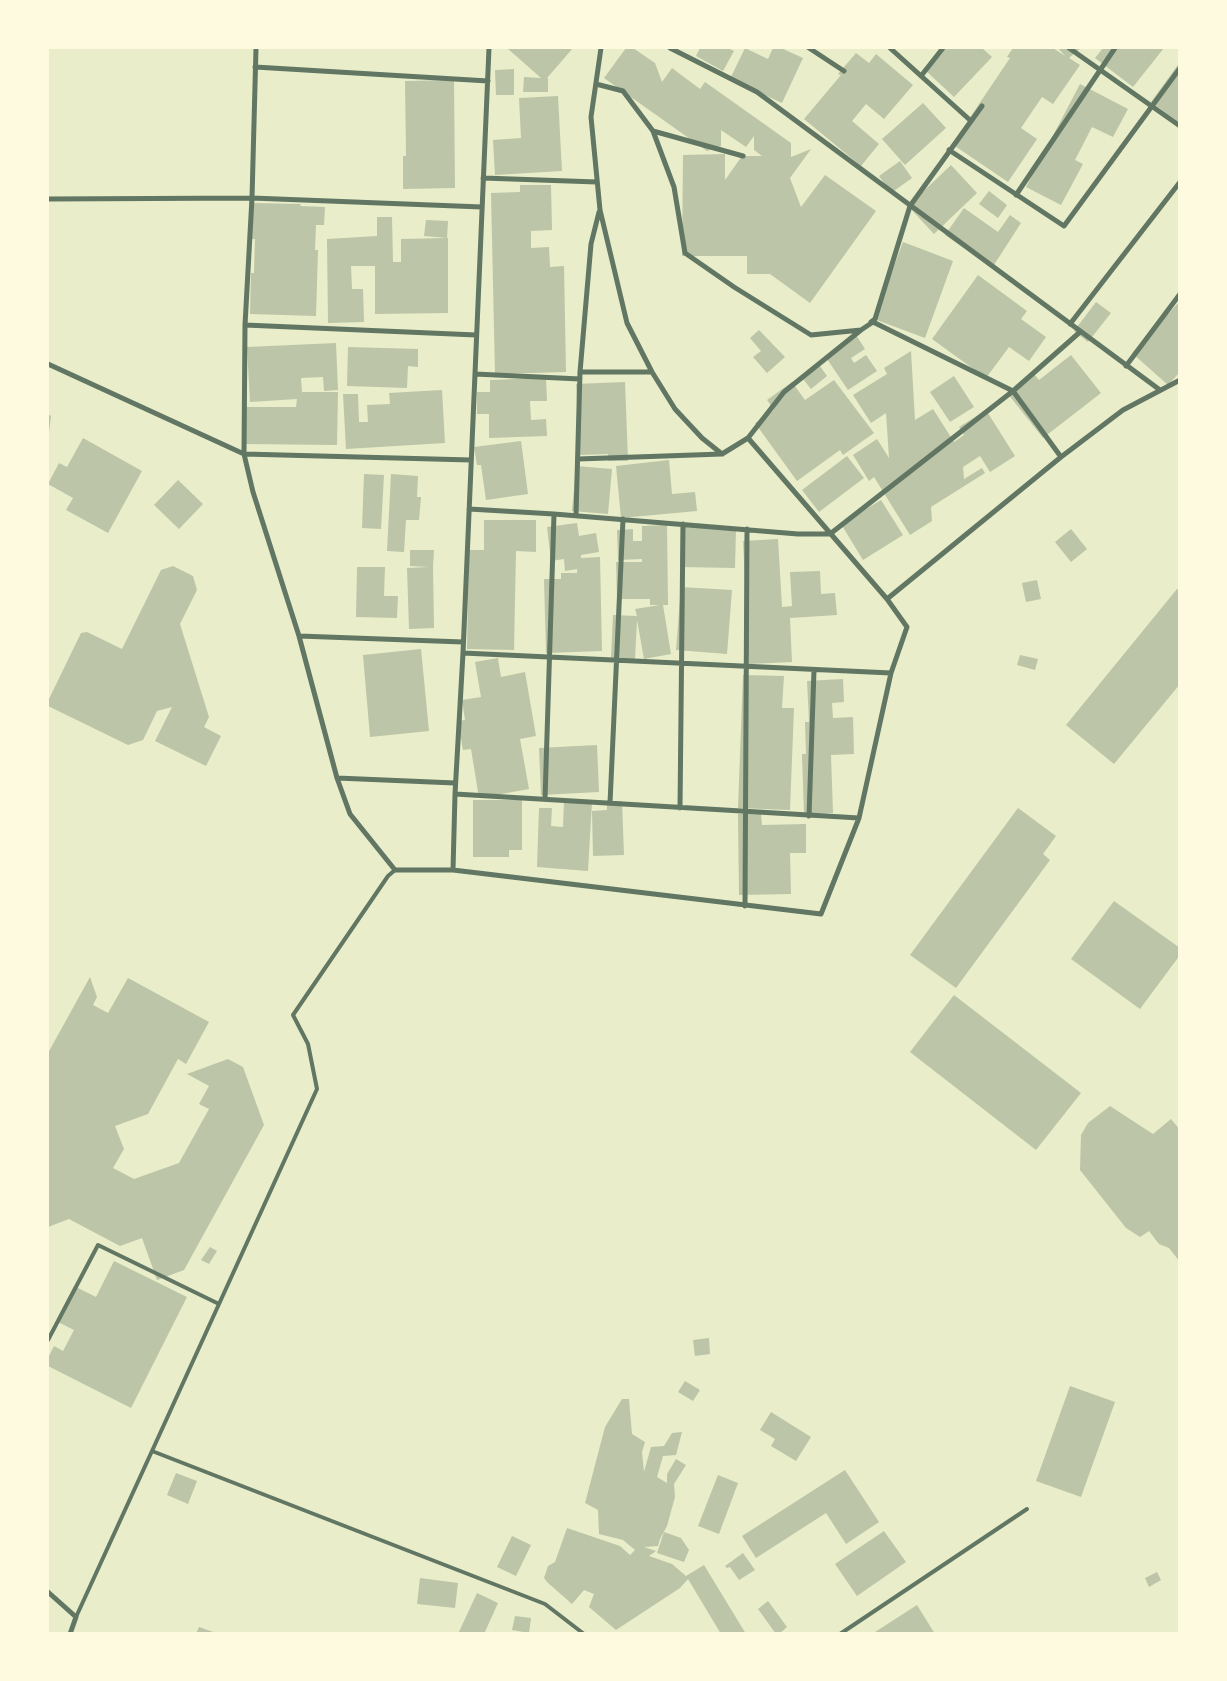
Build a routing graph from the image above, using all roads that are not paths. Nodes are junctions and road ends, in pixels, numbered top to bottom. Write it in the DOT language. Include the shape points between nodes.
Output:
graph roads {
  1 [pos="256,48"];
  2 [pos="489,48"];
  3 [pos="601,48"];
  4 [pos="670,48"];
  5 [pos="809,48"];
  6 [pos="892,48"];
  7 [pos="943,48"];
  8 [pos="1069,48"];
  9 [pos="1115,48"];
  10 [pos="255,67"];
  11 [pos="1180,68"];
  12 [pos="1100,69"];
  13 [pos="844,71"];
  14 [pos="921,76"];
  15 [pos="488,81"];
  16 [pos="596,84"];
  17 [pos="982,106"];
  18 [pos="1152,107"];
  19 [pos="971,121"];
  20 [pos="1180,126"];
  21 [pos="653,131"];
  22 [pos="949,150"];
  23 [pos="744,156"];
  24 [pos="483,178"];
  25 [pos="597,182"];
  26 [pos="1180,182"];
  27 [pos="1016,195"];
  28 [pos="252,198"];
  29 [pos="48,199"];
  30 [pos="910,206"];
  31 [pos="482,207"];
  32 [pos="600,210"];
  33 [pos="1180,294"];
  34 [pos="1070,324"];
  35 [pos="245,325"];
  36 [pos="861,330"];
  37 [pos="1080,332"];
  38 [pos="476,335"];
  39 [pos="48,364"];
  40 [pos="1126,366"];
  41 [pos="580,372"];
  42 [pos="652,372"];
  43 [pos="475,374"];
  44 [pos="580,379"];
  45 [pos="1180,380"];
  46 [pos="1160,390"];
  47 [pos="1013,391"];
  48 [pos="748,438"];
  49 [pos="244,454"];
  50 [pos="722,454"];
  51 [pos="1061,457"];
  52 [pos="578,458"];
  53 [pos="471,460"];
  54 [pos="469,509"];
  55 [pos="554,514"];
  56 [pos="576,516"];
  57 [pos="623,519"];
  58 [pos="683,524"];
  59 [pos="747,529"];
  60 [pos="830,534"];
  61 [pos="887,599"];
  62 [pos="299,636"];
  63 [pos="463,642"];
  64 [pos="463,653"];
  65 [pos="549,657"];
  66 [pos="616,660"];
  67 [pos="681,664"];
  68 [pos="747,667"];
  69 [pos="814,670"];
  70 [pos="891,673"];
  71 [pos="337,778"];
  72 [pos="455,783"];
  73 [pos="455,794"];
  74 [pos="544,799"];
  75 [pos="610,803"];
  76 [pos="680,808"];
  77 [pos="746,812"];
  78 [pos="809,816"];
  79 [pos="859,818"];
  80 [pos="395,870"];
  81 [pos="453,870"];
  82 [pos="745,906"];
  83 [pos="219,1304"];
  84 [pos="48,1340"];
  85 [pos="152,1451"];
  86 [pos="1027,1510"];
  87 [pos="48,1592"];
  88 [pos="76,1617"];
  89 [pos="70,1634"];
  90 [pos="584,1634"];
  91 [pos="840,1634"];
  1 -- 10 [label="street"];
  2 -- 15 [label="street"];
  3 -- 16 [label="street"];
  4 -- 30 [label="street" via="757,92"];
  5 -- 13 [label="street"];
  6 -- 14 [label="street"];
  7 -- 14 [label="street"];
  8 -- 12 [label="street"];
  9 -- 12 [label="street"];
  10 -- 15 [label="street"];
  10 -- 28 [label="street"];
  11 -- 18 [label="street"];
  12 -- 18 [label="street"];
  12 -- 27 [label="street"];
  14 -- 19 [label="street"];
  15 -- 24 [label="street"];
  16 -- 21 [label="street" via="623,91"];
  16 -- 25 [label="street" via="591,117"];
  17 -- 19 [label="street"];
  18 -- 20 [label="street"];
  18 -- 27 [label="street" via="1064,226"];
  19 -- 22 [label="street"];
  21 -- 23 [label="street"];
  21 -- 36 [label="street" via="674,187 685,252 812,335"];
  22 -- 27 [label="street"];
  22 -- 30 [label="street"];
  24 -- 25 [label="street"];
  24 -- 31 [label="street"];
  25 -- 32 [label="street"];
  26 -- 34 [label="street"];
  28 -- 29 [label="street"];
  28 -- 31 [label="street"];
  28 -- 35 [label="street"];
  30 -- 34 [label="street"];
  30 -- 36 [label="street" via="875,319"];
  31 -- 38 [label="street"];
  32 -- 41 [label="street" via="591,244"];
  32 -- 42 [label="street" via="627,323"];
  33 -- 40 [label="street"];
  34 -- 37 [label="street"];
  35 -- 38 [label="street"];
  35 -- 49 [label="street"];
  36 -- 47 [label="street" via="873,322"];
  36 -- 48 [label="street" via="784,392"];
  37 -- 40 [label="street"];
  37 -- 47 [label="street"];
  38 -- 43 [label="street"];
  39 -- 49 [label="street"];
  40 -- 46 [label="street"];
  41 -- 42 [label="street"];
  41 -- 44 [label="street"];
  42 -- 50 [label="street" via="675,409"];
  43 -- 44 [label="street"];
  43 -- 53 [label="street"];
  44 -- 52 [label="street"];
  45 -- 46 [label="street"];
  46 -- 51 [label="street" via="1124,410"];
  47 -- 51 [label="street"];
  47 -- 60 [label="street"];
  48 -- 50 [label="street"];
  48 -- 60 [label="street"];
  49 -- 53 [label="street"];
  49 -- 62 [label="street"];
  50 -- 52 [label="street"];
  51 -- 61 [label="street"];
  52 -- 56 [label="street"];
  53 -- 54 [label="street"];
  54 -- 55 [label="street"];
  54 -- 63 [label="street"];
  55 -- 56 [label="street"];
  55 -- 65 [label="street"];
  56 -- 57 [label="street"];
  57 -- 58 [label="street"];
  57 -- 66 [label="street"];
  58 -- 59 [label="street"];
  58 -- 67 [label="street"];
  59 -- 60 [label="street"];
  59 -- 68 [label="street"];
  60 -- 61 [label="street"];
  61 -- 70 [label="street" via="907,627"];
  62 -- 63 [label="street"];
  62 -- 71 [label="street"];
  63 -- 64 [label="street"];
  64 -- 65 [label="street"];
  64 -- 72 [label="street"];
  65 -- 66 [label="street"];
  65 -- 74 [label="street"];
  66 -- 67 [label="street"];
  66 -- 75 [label="street"];
  67 -- 68 [label="street"];
  67 -- 76 [label="street"];
  68 -- 69 [label="street"];
  68 -- 77 [label="street"];
  69 -- 70 [label="street"];
  69 -- 78 [label="street"];
  70 -- 79 [label="street"];
  71 -- 72 [label="street"];
  71 -- 80 [label="street" via="350,814"];
  72 -- 73 [label="street"];
  73 -- 74 [label="street"];
  73 -- 81 [label="street"];
  74 -- 75 [label="street"];
  75 -- 76 [label="street"];
  76 -- 77 [label="street"];
  77 -- 78 [label="street"];
  77 -- 82 [label="street"];
  78 -- 79 [label="street"];
  79 -- 82 [label="street" via="822,914"];
  80 -- 81 [label="street"];
  80 -- 83 [label="lane" via="293,1015 308,1044 317,1089"];
  81 -- 82 [label="street"];
  83 -- 84 [label="lane" via="98,1245"];
  83 -- 85 [label="lane"];
  85 -- 88 [label="lane"];
  85 -- 90 [label="lane" via="545,1604"];
  86 -- 91 [label="lane"];
  87 -- 88 [label="street"];
  88 -- 89 [label="street"];
}
